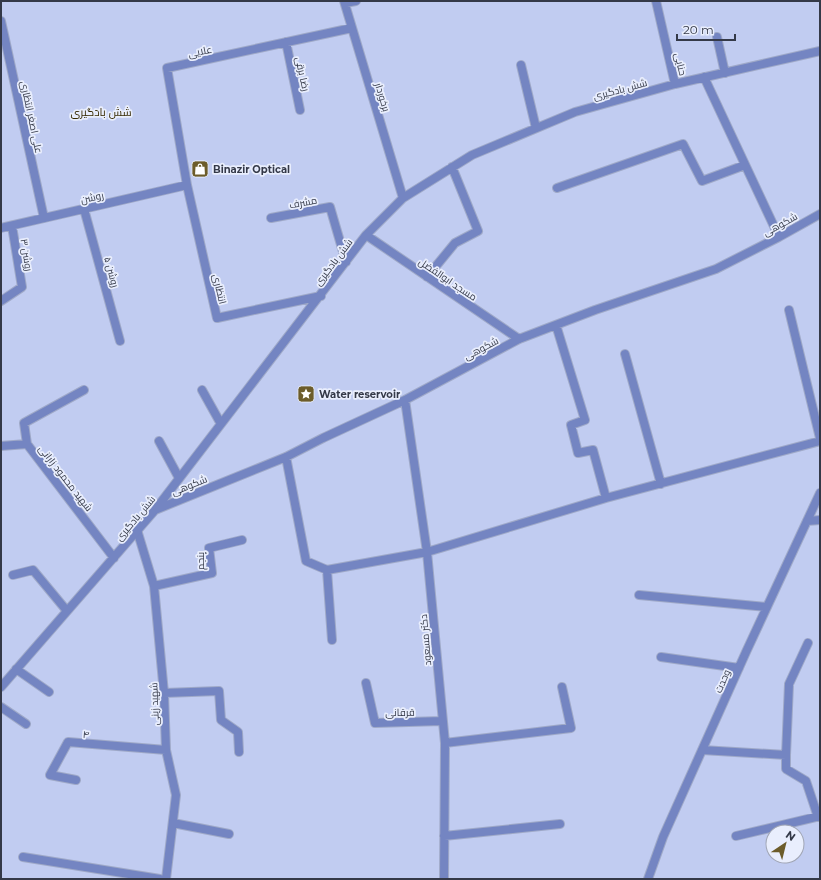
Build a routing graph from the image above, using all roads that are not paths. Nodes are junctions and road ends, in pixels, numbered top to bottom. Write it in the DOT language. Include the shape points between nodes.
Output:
graph roads {
  1 [pos="356,1"];
  2 [pos="656,1"];
  3 [pos="344,2"];
  4 [pos="1,21"];
  5 [pos="352,28"];
  6 [pos="716,37"];
  7 [pos="286,42"];
  8 [pos="820,51"];
  9 [pos="521,65"];
  10 [pos="725,73"];
  11 [pos="704,77"];
  12 [pos="675,84"];
  13 [pos="300,110"];
  14 [pos="536,128"];
  15 [pos="745,165"];
  16 [pos="452,168"];
  17 [pos="187,185"];
  18 [pos="557,188"];
  19 [pos="403,198"];
  20 [pos="84,209"];
  21 [pos="820,214"];
  22 [pos="44,218"];
  23 [pos="271,218"];
  24 [pos="12,226"];
  25 [pos="1,228"];
  26 [pos="366,235"];
  27 [pos="779,237"];
  28 [pos="346,262"];
  29 [pos="427,276"];
  30 [pos="320,296"];
  31 [pos="1,301"];
  32 [pos="789,310"];
  33 [pos="556,325"];
  34 [pos="519,339"];
  35 [pos="120,341"];
  36 [pos="626,354"];
  37 [pos="84,390"];
  38 [pos="202,390"];
  39 [pos="405,400"];
  40 [pos="221,424"];
  41 [pos="820,440"];
  42 [pos="159,441"];
  43 [pos="27,444"];
  44 [pos="1,446"];
  45 [pos="286,457"];
  46 [pos="179,478"];
  47 [pos="661,484"];
  48 [pos="820,493"];
  49 [pos="606,498"];
  50 [pos="156,510"];
  51 [pos="820,520"];
  52 [pos="807,521"];
  53 [pos="138,530"];
  54 [pos="242,540"];
  55 [pos="427,552"];
  56 [pos="114,558"];
  57 [pos="327,570"];
  58 [pos="12,575"];
  59 [pos="154,586"];
  60 [pos="639,595"];
  61 [pos="767,607"];
  62 [pos="67,611"];
  63 [pos="332,640"];
  64 [pos="808,643"];
  65 [pos="661,657"];
  66 [pos="739,668"];
  67 [pos="16,669"];
  68 [pos="2,684"];
  69 [pos="366,684"];
  70 [pos="562,687"];
  71 [pos="49,692"];
  72 [pos="164,693"];
  73 [pos="1,707"];
  74 [pos="442,721"];
  75 [pos="26,724"];
  76 [pos="444,743"];
  77 [pos="166,750"];
  78 [pos="702,750"];
  79 [pos="239,752"];
  80 [pos="786,755"];
  81 [pos="76,780"];
  82 [pos="819,816"];
  83 [pos="173,823"];
  84 [pos="560,824"];
  85 [pos="229,834"];
  86 [pos="444,836"];
  87 [pos="736,836"];
  88 [pos="23,857"];
  89 [pos="160,879"];
  90 [pos="166,879"];
  91 [pos="444,879"];
  92 [pos="648,879"];
  1 -- 3 [label="street"];
  2 -- 12 [label="street, حنایی"];
  3 -- 5 [label="street, برخوردار"];
  4 -- 22 [label="street, علی اصغر انتظاری"];
  5 -- 7 [label="street, علایی"];
  5 -- 19 [label="street, برخوردار"];
  6 -- 10 [label="street"];
  7 -- 13 [label="street, رضا برقی"];
  7 -- 17 [label="street, علایی" via="167,68"];
  8 -- 10 [label="street, شش بادگیری"];
  9 -- 14 [label="street"];
  10 -- 11 [label="street, شش بادگیری"];
  11 -- 12 [label="street, شش بادگیری"];
  11 -- 15 [label="street"];
  12 -- 14 [label="street, شش بادگیری" via="575,112"];
  14 -- 16 [label="street, شش بادگیری" via="472,155"];
  15 -- 18 [label="street" via="702,181 683,144"];
  15 -- 27 [label="street"];
  16 -- 19 [label="street, شش بادگیری"];
  16 -- 29 [label="street" via="478,231 455,242"];
  17 -- 20 [label="street, روشن"];
  17 -- 30 [label="street, انتظاری" via="217,318"];
  19 -- 26 [label="street, شش بادگیری"];
  20 -- 22 [label="street, روشن"];
  20 -- 35 [label="street, روشن ۵"];
  21 -- 27 [label="street, شکوهی"];
  22 -- 24 [label="street, روشن"];
  23 -- 28 [label="street, مشرف" via="330,207"];
  24 -- 25 [label="street, روشن"];
  24 -- 31 [label="street, روشن ۳" via="22,287"];
  26 -- 28 [label="street, شش بادگیری"];
  26 -- 29 [label="street, مسجد ابوالفضل"];
  27 -- 33 [label="street, شکوهی" via="716,269"];
  28 -- 30 [label="street, شش بادگیری"];
  29 -- 34 [label="street, مسجد ابوالفضل"];
  30 -- 40 [label="street, شش بادگیری"];
  32 -- 41 [label="street"];
  33 -- 34 [label="street, شکوهی"];
  33 -- 49 [label="street" via="584,420 571,424 578,453 593,450"];
  34 -- 39 [label="street, شکوهی"];
  36 -- 47 [label="street"];
  37 -- 43 [label="street, شهید محمود زارانی" via="24,423"];
  38 -- 40 [label="street"];
  39 -- 45 [label="street, شکوهی"];
  39 -- 55 [label="street, دکتر مسعود"];
  40 -- 46 [label="street, شش بادگیری"];
  41 -- 47 [label="street"];
  42 -- 46 [label="street"];
  43 -- 44 [label="street"];
  43 -- 56 [label="street, شهید محمود زارانی"];
  45 -- 50 [label="street, شکوهی"];
  45 -- 57 [label="street" via="306,561"];
  46 -- 50 [label="street, شش بادگیری"];
  47 -- 49 [label="street"];
  48 -- 52 [label="street, وحدت"];
  49 -- 55 [label="street"];
  50 -- 53 [label="street, شش بادگیری"];
  51 -- 52 [label="street"];
  52 -- 61 [label="street, وحدت"];
  53 -- 56 [label="street, شش بادگیری"];
  53 -- 59 [label="street, شهید زینی"];
  54 -- 59 [label="street, پنجم" via="208,548 212,573"];
  55 -- 57 [label="street"];
  55 -- 74 [label="street, دکتر مسعود"];
  56 -- 62 [label="street, شش بادگیری"];
  57 -- 63 [label="street"];
  58 -- 62 [label="street" via="33,570"];
  59 -- 72 [label="street, شهید زینی"];
  60 -- 61 [label="street"];
  61 -- 66 [label="street, وحدت"];
  62 -- 67 [label="street, شش بادگیری"];
  64 -- 80 [label="street" via="789,684"];
  65 -- 66 [label="street"];
  66 -- 78 [label="street, وحدت"];
  67 -- 68 [label="street, شش بادگیری"];
  67 -- 71 [label="street"];
  69 -- 74 [label="street, قرقانی" via="375,723"];
  70 -- 76 [label="street" via="571,728"];
  72 -- 77 [label="street, شهید زینی"];
  72 -- 79 [label="street" via="219,692 222,720 238,732"];
  73 -- 75 [label="street"];
  74 -- 76 [label="street, دکتر مسعود"];
  76 -- 86 [label="street, دکتر مسعود"];
  77 -- 81 [label="street, ۴" via="68,742 50,775"];
  77 -- 83 [label="street, شهید زینی" via="176,795"];
  78 -- 80 [label="street"];
  78 -- 92 [label="street, وحدت"];
  80 -- 82 [label="street" via="786,769 806,781"];
  82 -- 87 [label="street"];
  83 -- 85 [label="street"];
  83 -- 90 [label="street, شهید زینی"];
  84 -- 86 [label="street"];
  86 -- 91 [label="street, دکتر مسعود"];
  88 -- 89 [label="street"];
}
